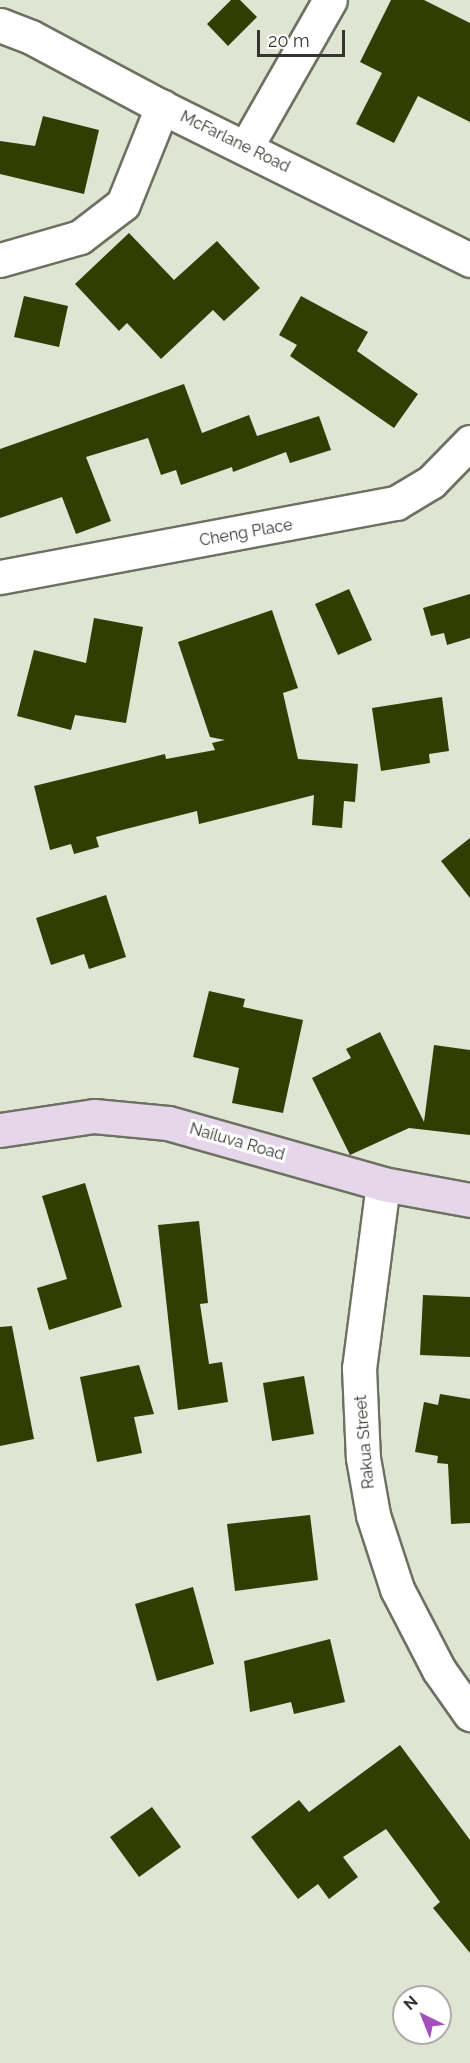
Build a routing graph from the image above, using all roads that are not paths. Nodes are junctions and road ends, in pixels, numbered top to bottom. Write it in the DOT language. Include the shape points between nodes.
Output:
graph roads {
  1 [pos="330,0"];
  2 [pos="0,25"];
  3 [pos="162,107"];
  4 [pos="246,147"];
  5 [pos="0,260"];
  6 [pos="470,260"];
  7 [pos="470,442"];
  8 [pos="0,577"];
  9 [pos="0,1130"];
  10 [pos="383,1184"];
  11 [pos="470,1200"];
  12 [pos="470,1714"];
  1 -- 4 [label="street"];
  2 -- 3 [label="street, McFarlane Road" via="31,37"];
  3 -- 4 [label="street, McFarlane Road"];
  3 -- 5 [label="street" via="123,204 81,237"];
  4 -- 6 [label="street, McFarlane Road"];
  7 -- 8 [label="street, Cheng Place" via="431,482 396,503"];
  9 -- 10 [label="main road, Nailuva Road" via="94,1116 168,1123"];
  10 -- 11 [label="main road, Nailuva Road"];
  10 -- 12 [label="street, Rakua Street" via="359,1368 363,1458 373,1515 397,1589 439,1670"];
}
